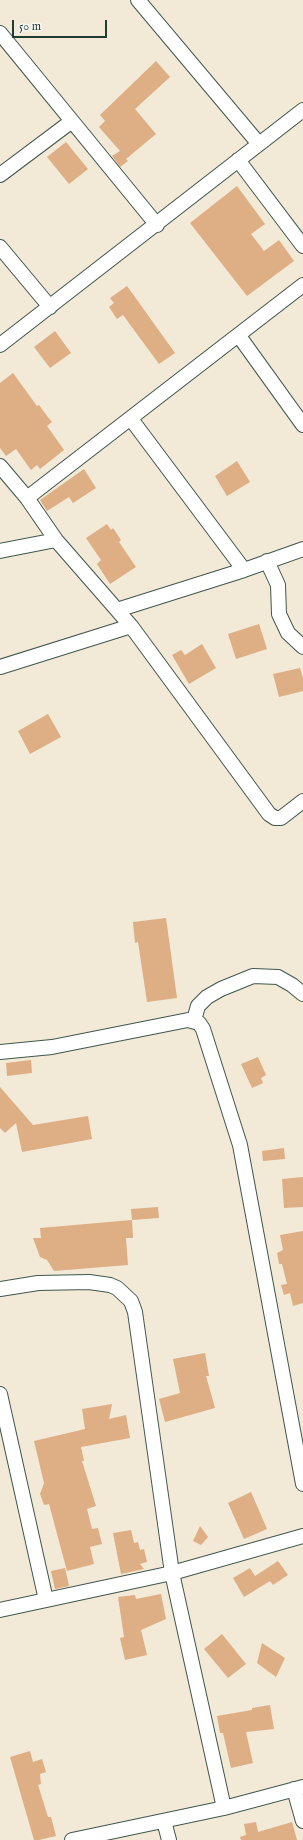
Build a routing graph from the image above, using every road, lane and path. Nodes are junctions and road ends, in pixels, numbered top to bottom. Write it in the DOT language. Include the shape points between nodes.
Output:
graph roads {
  1 [pos="138,0"];
  2 [pos="0,33"];
  3 [pos="303,110"];
  4 [pos="72,121"];
  5 [pos="259,144"];
  6 [pos="238,160"];
  7 [pos="0,175"];
  8 [pos="157,225"];
  9 [pos="303,246"];
  10 [pos="0,247"];
  11 [pos="303,285"];
  12 [pos="50,307"];
  13 [pos="239,336"];
  14 [pos="0,345"];
  15 [pos="131,419"];
  16 [pos="303,425"];
  17 [pos="0,466"];
  18 [pos="27,498"];
  19 [pos="56,540"];
  20 [pos="303,549"];
  21 [pos="0,551"];
  22 [pos="267,561"];
  23 [pos="244,570"];
  24 [pos="117,610"];
  25 [pos="131,626"];
  26 [pos="303,647"];
  27 [pos="0,667"];
  28 [pos="303,801"];
  29 [pos="303,994"];
  30 [pos="194,1020"];
  31 [pos="0,1052"];
  32 [pos="0,1288"];
  33 [pos="0,1394"];
  34 [pos="303,1484"];
  35 [pos="303,1536"];
  36 [pos="172,1573"];
  37 [pos="46,1600"];
  38 [pos="0,1610"];
  39 [pos="298,1788"];
  40 [pos="224,1808"];
  41 [pos="164,1821"];
  42 [pos="303,1821"];
  43 [pos="72,1840"];
  44 [pos="169,1840"];
  1 -- 5 [label="street"];
  2 -- 4 [label="street"];
  3 -- 5 [label="street"];
  4 -- 7 [label="street"];
  4 -- 8 [label="street"];
  5 -- 6 [label="street"];
  6 -- 8 [label="street"];
  6 -- 9 [label="street"];
  8 -- 12 [label="street"];
  10 -- 12 [label="street"];
  11 -- 13 [label="street"];
  12 -- 14 [label="street"];
  13 -- 15 [label="street"];
  13 -- 16 [label="street"];
  15 -- 18 [label="street"];
  15 -- 23 [label="street"];
  17 -- 18 [label="street"];
  18 -- 19 [label="street"];
  19 -- 21 [label="street"];
  19 -- 24 [label="street"];
  20 -- 22 [label="street"];
  22 -- 23 [label="street"];
  22 -- 26 [label="street" via="278,585 278,614 288,633"];
  23 -- 24 [label="street"];
  24 -- 25 [label="street"];
  25 -- 27 [label="street"];
  25 -- 28 [label="street" via="269,814 281,818"];
  29 -- 30 [label="street" via="278,977 253,976 207,997 198,1006"];
  30 -- 31 [label="street" via="52,1048"];
  30 -- 34 [label="street" via="203,1029 240,1145"];
  32 -- 36 [label="street" via="38,1283 89,1282 117,1288 131,1301 135,1312"];
  33 -- 37 [label="street"];
  35 -- 36 [label="street"];
  36 -- 37 [label="street"];
  36 -- 40 [label="street"];
  37 -- 38 [label="street"];
  39 -- 40 [label="street"];
  39 -- 42 [label="street"];
  40 -- 41 [label="street"];
  41 -- 43 [label="street"];
  41 -- 44 [label="street"];
}
